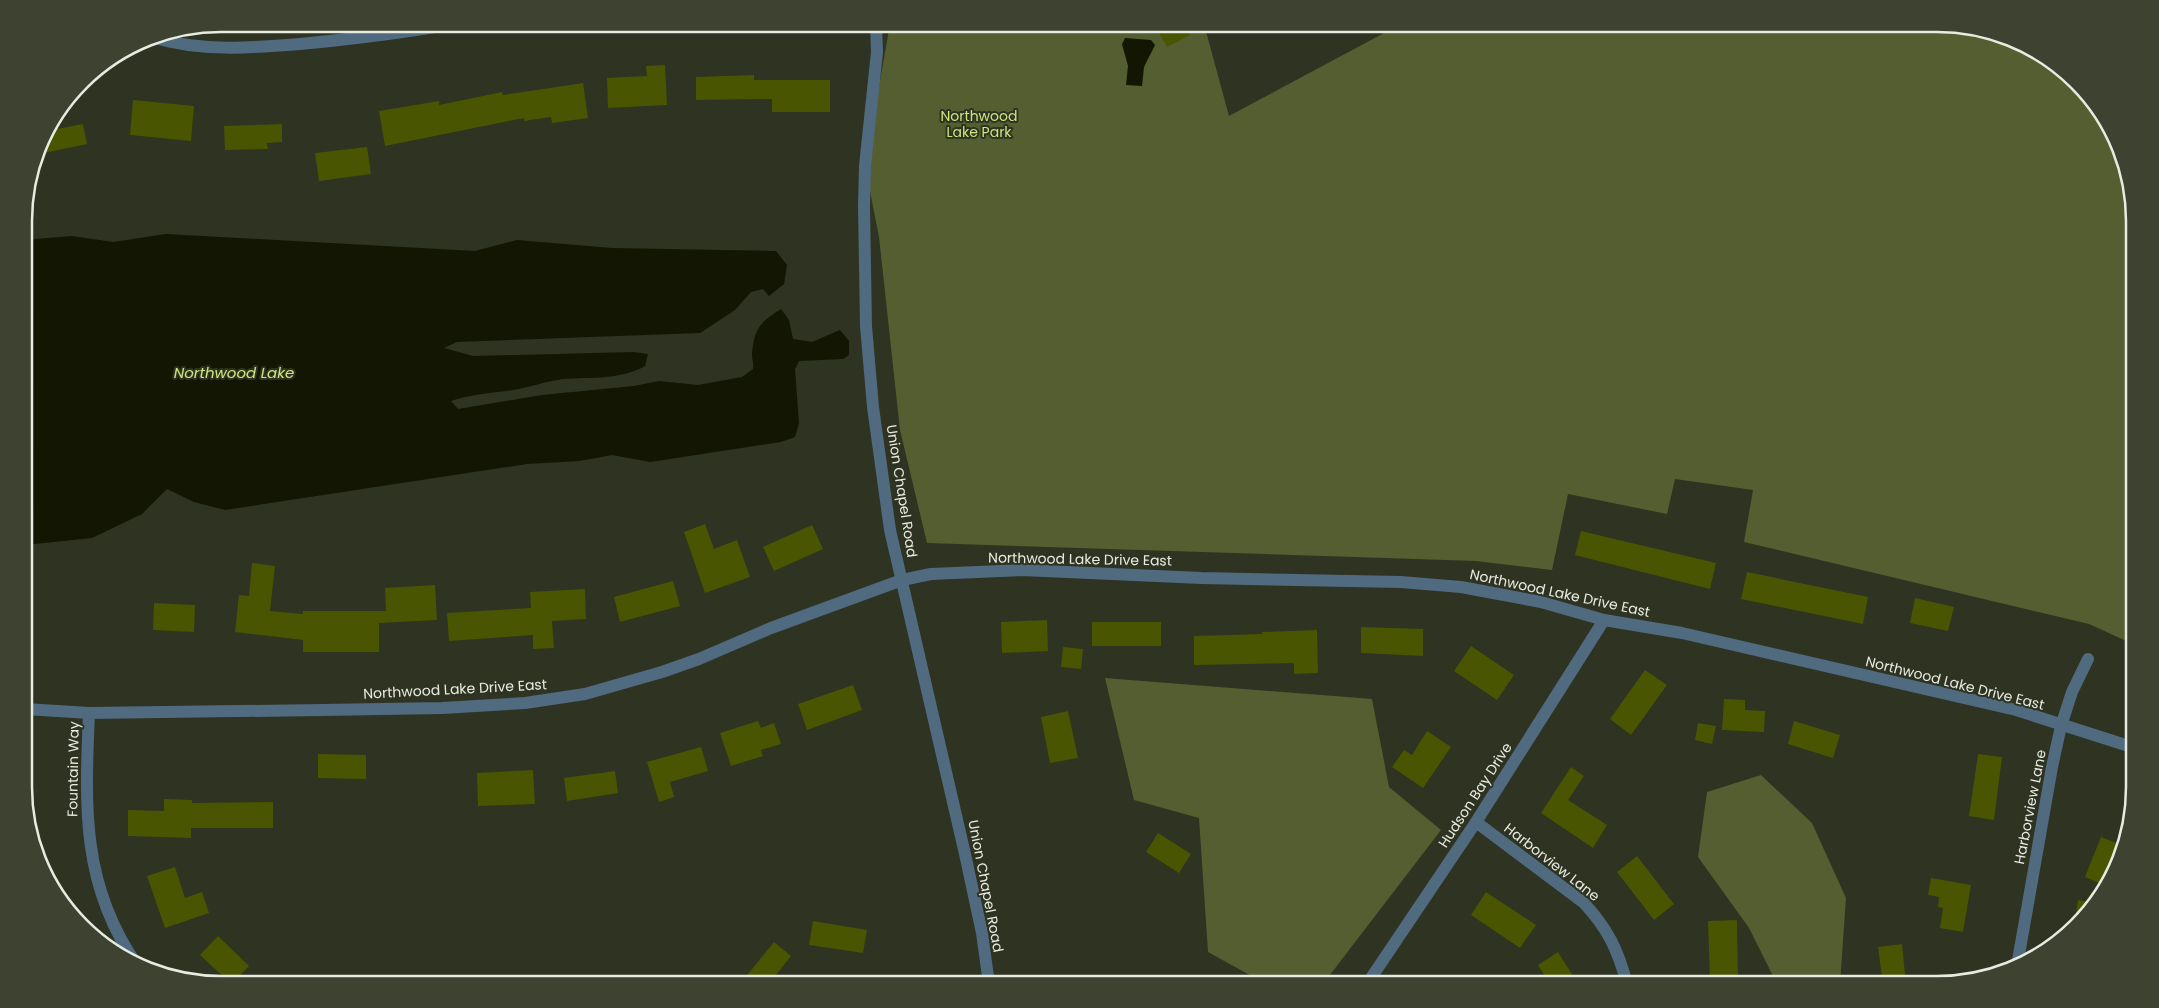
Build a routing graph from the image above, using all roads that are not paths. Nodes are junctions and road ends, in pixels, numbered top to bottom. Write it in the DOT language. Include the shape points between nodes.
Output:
graph roads {
  1 [pos="408,32"];
  2 [pos="876,32"];
  3 [pos="165,41"];
  4 [pos="902,580"];
  5 [pos="1604,620"];
  6 [pos="2088,659"];
  7 [pos="32,709"];
  8 [pos="89,712"];
  9 [pos="2061,726"];
  10 [pos="2127,746"];
  11 [pos="1476,822"];
  12 [pos="128,951"];
  13 [pos="2019,957"];
  14 [pos="988,976"];
  15 [pos="1372,976"];
  16 [pos="1625,976"];
  1 -- 3 [label="street" via="273,46 213,48"];
  2 -- 4 [label="street, Union Chapel Road" via="865,166 866,326 886,502"];
  4 -- 5 [label="street, Northwood Lake Drive East" via="930,574 1022,570 1401,582 1502,593"];
  4 -- 8 [label="street, Northwood Lake Drive East" via="771,628 699,659 584,694 524,703 442,708"];
  4 -- 14 [label="street, Union Chapel Road" via="968,864"];
  5 -- 9 [label="street, Northwood Lake Drive East" via="1682,633 2016,710"];
  5 -- 11 [label="street, Hudson Bay Drive"];
  6 -- 9 [label="street, Harborview Lane" via="2072,692"];
  7 -- 8 [label="street, Northwood Lake Drive East"];
  8 -- 12 [label="street, Fountain Way" via="85,787 94,866 104,905"];
  9 -- 10 [label="street, Northwood Lake Drive East"];
  9 -- 13 [label="street, Harborview Lane"];
  11 -- 15 [label="street, Hudson Bay Drive"];
  11 -- 16 [label="street, Harborview Lane" via="1589,908 1610,936"];
}
